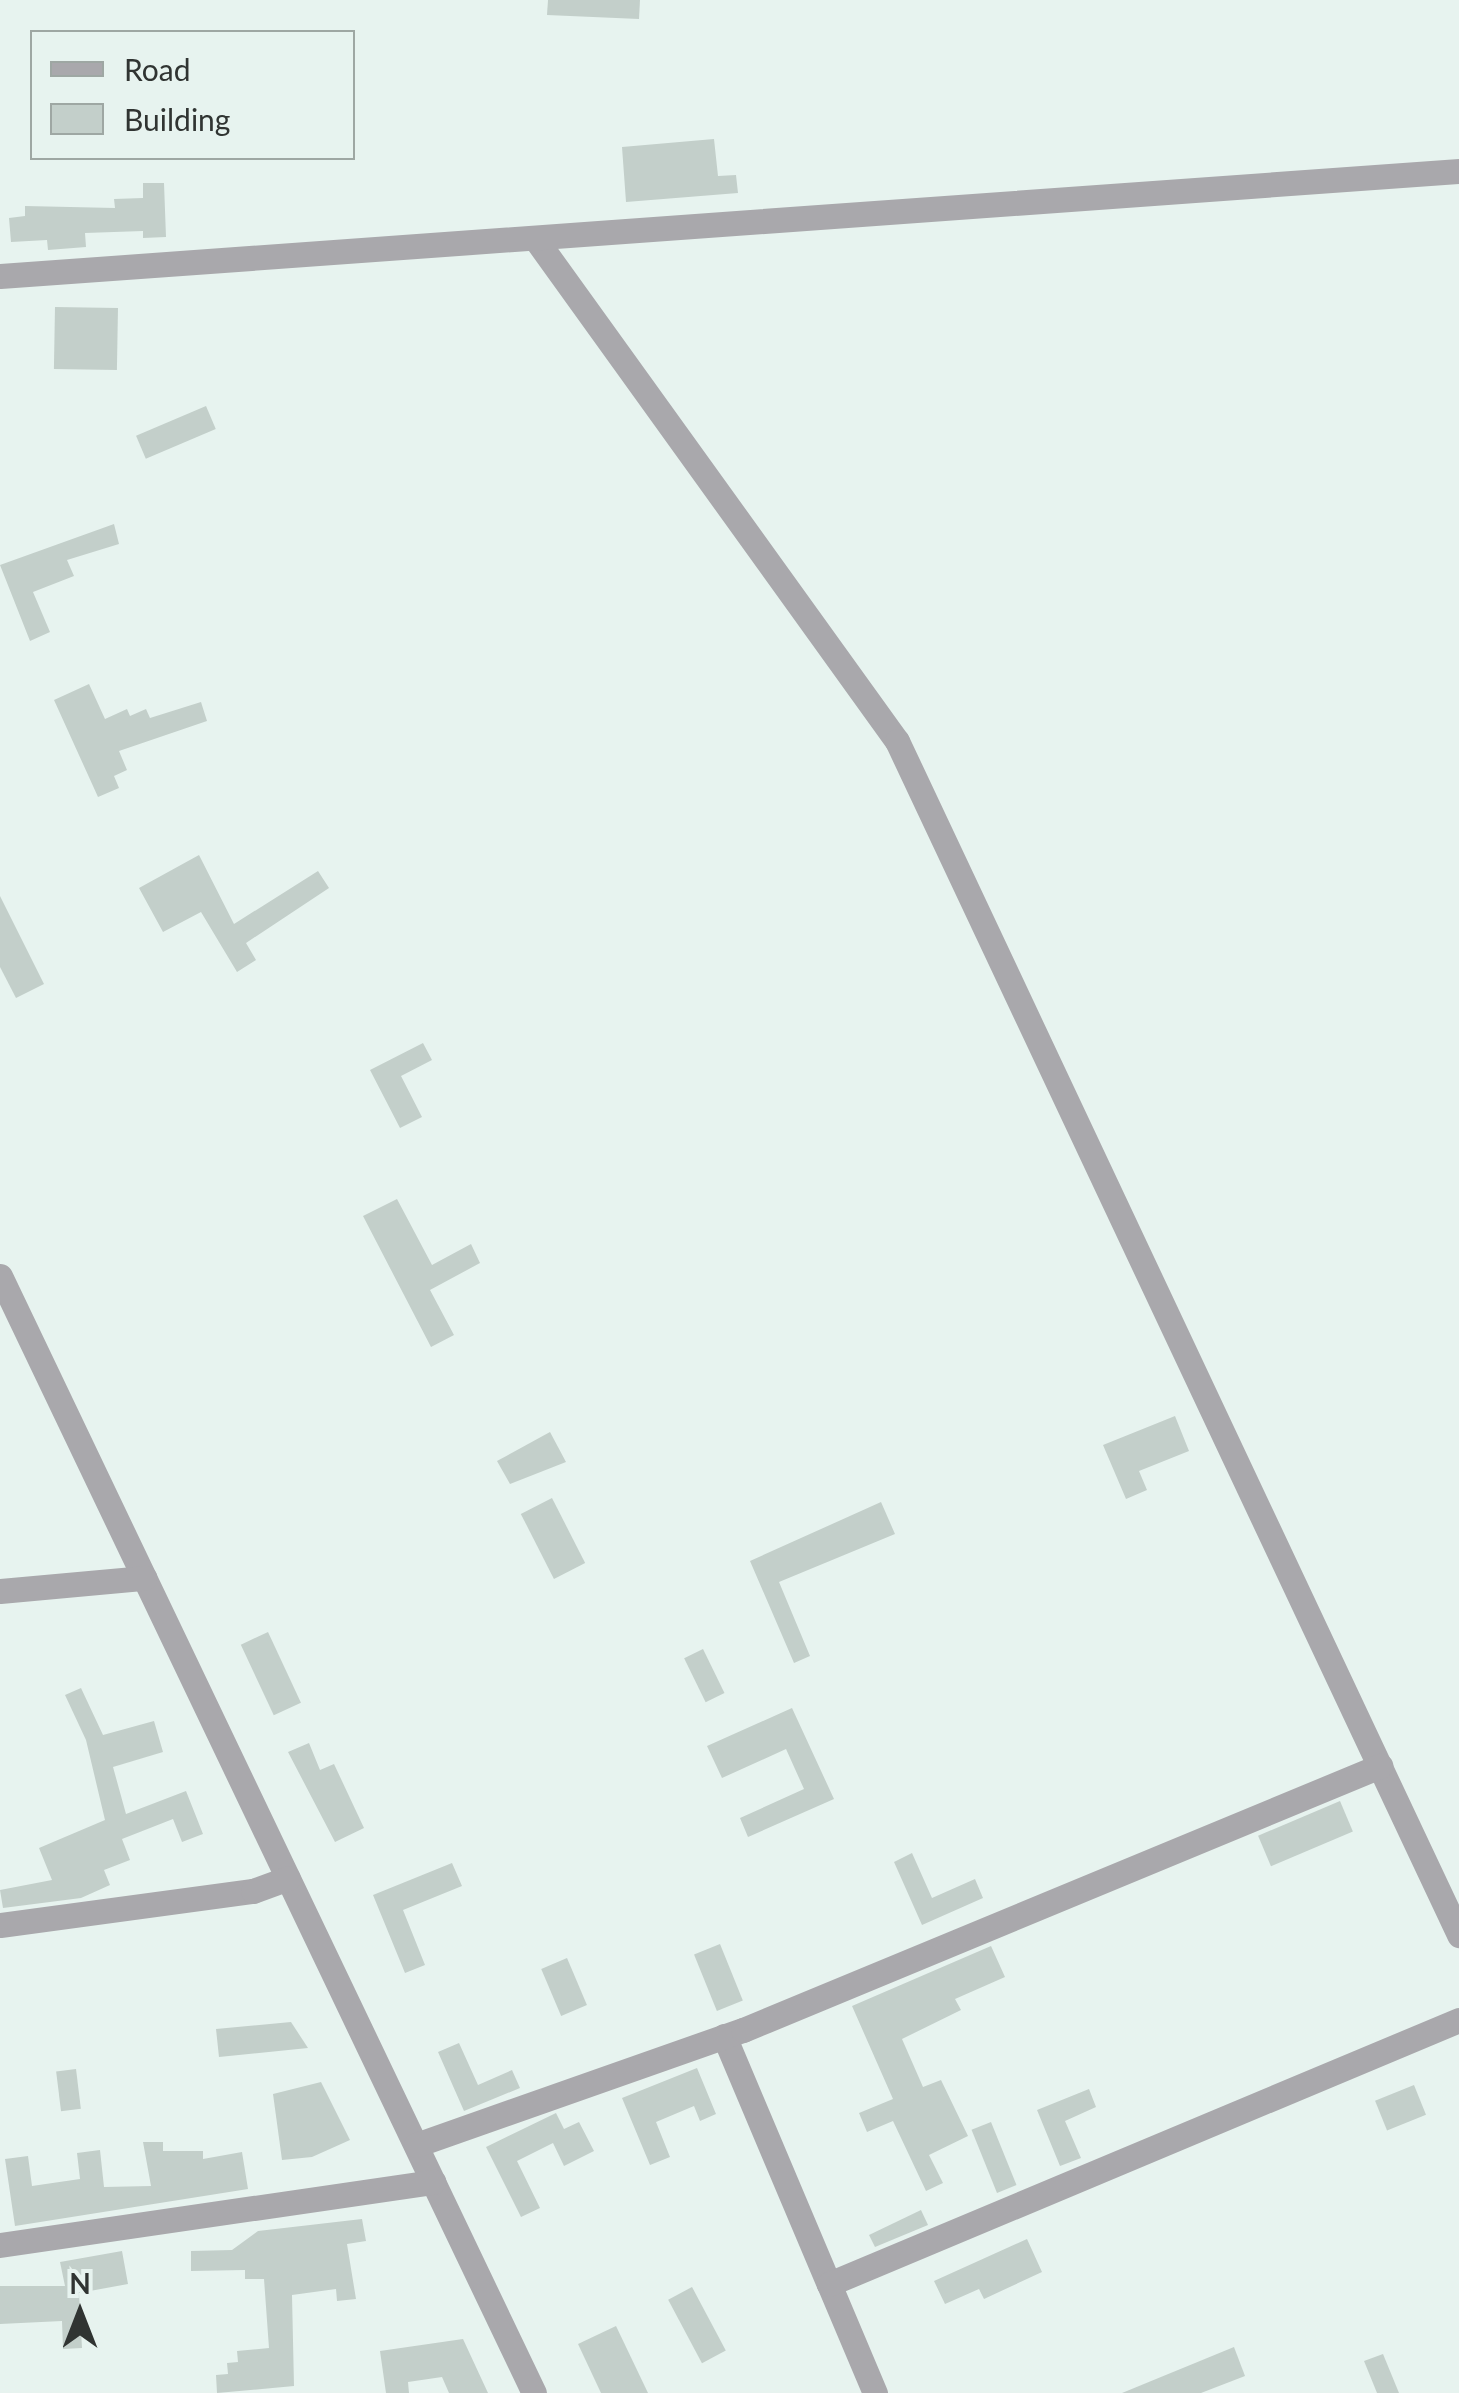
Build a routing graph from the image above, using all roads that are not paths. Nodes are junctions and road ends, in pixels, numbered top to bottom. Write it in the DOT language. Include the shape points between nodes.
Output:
graph roads {
  1 [pos="1459,171"];
  2 [pos="537,241"];
  3 [pos="0,276"];
  4 [pos="0,1276"];
  5 [pos="144,1578"];
  6 [pos="0,1591"];
  7 [pos="1380,1766"];
  8 [pos="288,1878"];
  9 [pos="0,1924"];
  10 [pos="1459,1935"];
  11 [pos="1459,2020"];
  12 [pos="724,2036"];
  13 [pos="416,2145"];
  14 [pos="433,2182"];
  15 [pos="0,2245"];
  16 [pos="829,2284"];
  17 [pos="534,2393"];
  18 [pos="875,2393"];
  1 -- 2 [label="street"];
  2 -- 3 [label="street"];
  2 -- 7 [label="street" via="896,741"];
  4 -- 5 [label="street"];
  5 -- 6 [label="street"];
  5 -- 8 [label="street"];
  7 -- 10 [label="street"];
  7 -- 12 [label="street"];
  8 -- 9 [label="street" via="253,1891"];
  8 -- 13 [label="street"];
  11 -- 16 [label="street"];
  12 -- 13 [label="street"];
  12 -- 16 [label="street"];
  13 -- 14 [label="street"];
  14 -- 15 [label="street"];
  14 -- 17 [label="street"];
  16 -- 18 [label="street"];
}
